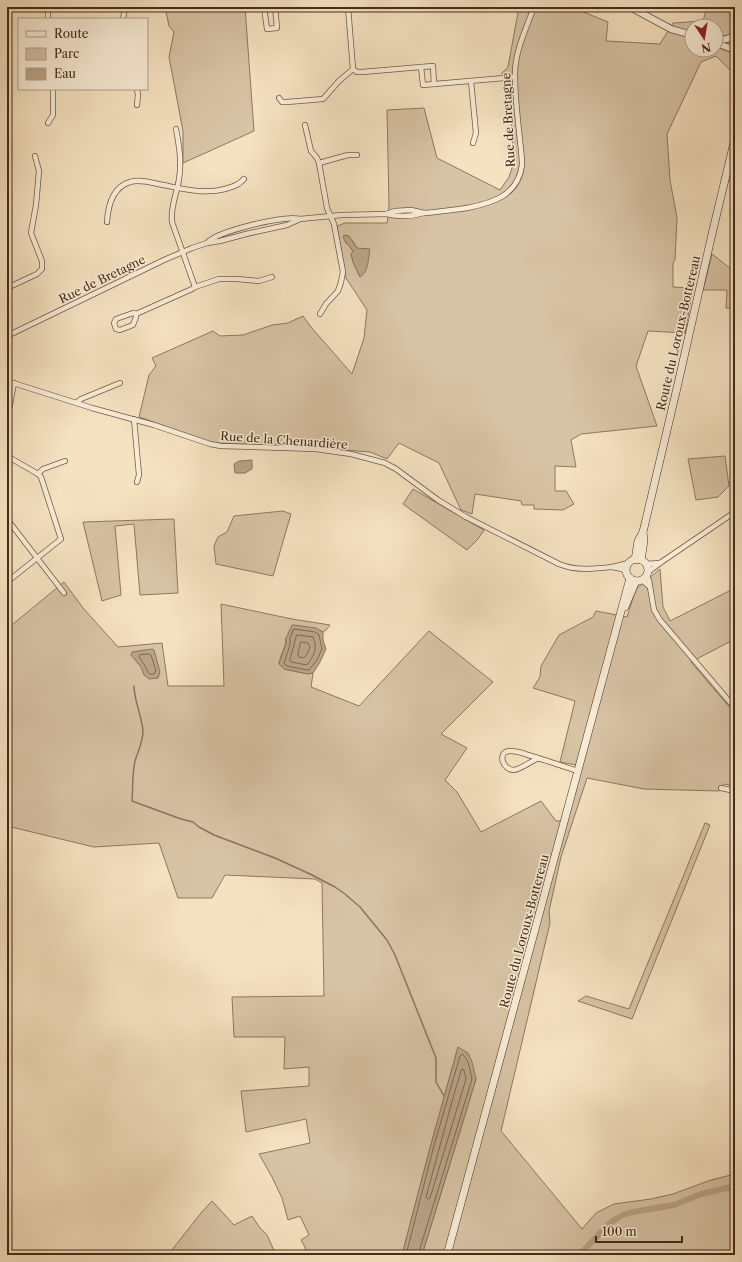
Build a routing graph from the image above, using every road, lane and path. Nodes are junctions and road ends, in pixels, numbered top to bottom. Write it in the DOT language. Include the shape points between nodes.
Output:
graph roads {
  1 [pos="48,7"];
  2 [pos="125,7"];
  3 [pos="264,7"];
  4 [pos="275,7"];
  5 [pos="348,7"];
  6 [pos="534,7"];
  7 [pos="630,7"];
  8 [pos="48,18"];
  9 [pos="123,18"];
  10 [pos="684,33"];
  11 [pos="735,35"];
  12 [pos="724,40"];
  13 [pos="724,45"];
  14 [pos="735,50"];
  15 [pos="421,67"];
  16 [pos="352,69"];
  17 [pos="515,77"];
  18 [pos="471,81"];
  19 [pos="434,84"];
  20 [pos="54,90"];
  21 [pos="137,90"];
  22 [pos="279,98"];
  23 [pos="137,104"];
  24 [pos="48,123"];
  25 [pos="305,125"];
  26 [pos="176,129"];
  27 [pos="735,138"];
  28 [pos="473,143"];
  29 [pos="357,155"];
  30 [pos="35,156"];
  31 [pos="319,163"];
  32 [pos="244,179"];
  33 [pos="177,188"];
  34 [pos="330,216"];
  35 [pos="107,222"];
  36 [pos="182,252"];
  37 [pos="272,277"];
  38 [pos="194,286"];
  39 [pos="7,288"];
  40 [pos="136,314"];
  41 [pos="320,314"];
  42 [pos="8,334"];
  43 [pos="7,381"];
  44 [pos="14,383"];
  45 [pos="120,383"];
  46 [pos="76,403"];
  47 [pos="134,419"];
  48 [pos="7,420"];
  49 [pos="7,456"];
  50 [pos="65,461"];
  51 [pos="38,474"];
  52 [pos="137,482"];
  53 [pos="735,512"];
  54 [pos="7,519"];
  55 [pos="36,558"];
  56 [pos="638,562"];
  57 [pos="660,563"];
  58 [pos="612,567"];
  59 [pos="638,576"];
  60 [pos="7,582"];
  61 [pos="64,593"];
  62 [pos="735,708"];
  63 [pos="539,758"];
  64 [pos="578,771"];
  65 [pos="721,788"];
  66 [pos="735,791"];
  67 [pos="447,1255"];
  1 -- 8 [label="street"];
  2 -- 9 [label="street"];
  3 -- 4 [label="street" via="266,29 277,28"];
  5 -- 16 [label="street"];
  6 -- 17 [label="street, Rue de Bretagne" via="518,55"];
  7 -- 10 [label="street" via="671,29"];
  11 -- 12 [label="street"];
  13 -- 14 [label="street"];
  15 -- 16 [label="street" via="362,72"];
  15 -- 19 [label="street" via="423,85"];
  15 -- 19 [label="street" via="433,66"];
  16 -- 22 [label="street" via="323,99 282,102"];
  17 -- 18 [label="street"];
  17 -- 34 [label="street, Rue de Bretagne" via="522,161 515,185 505,195 491,203 415,216"];
  18 -- 19 [label="street"];
  18 -- 28 [label="street" via="476,133"];
  20 -- 24 [label="street" via="53,115"];
  21 -- 23 [label="street"];
  25 -- 31 [label="street" via="311,151"];
  26 -- 33 [label="street" via="180,160"];
  27 -- 56 [label="main road, Route du Loroux-Bottereau" via="643,532 638,541"];
  29 -- 31 [label="street"];
  30 -- 39 [label="street" via="39,171 32,233 42,261 42,269 37,274"];
  31 -- 34 [label="street"];
  32 -- 33 [label="street" via="236,186 222,190"];
  33 -- 35 [label="street" via="141,181 130,182 118,189 112,198"];
  33 -- 36 [label="street" via="171,218"];
  34 -- 36 [label="street, Rue de Bretagne" via="300,219 287,225 207,243"];
  34 -- 41 [label="street" via="341,259 342,277 338,291"];
  36 -- 38 [label="street"];
  36 -- 42 [label="street, Rue de Bretagne"];
  37 -- 38 [label="street" via="259,281 219,279"];
  38 -- 40 [label="street"];
  40 -- 40 [label="street" via="114,320 116,329 120,330 133,324"];
  43 -- 44 [label="street, Rue de la Chenardière"];
  44 -- 46 [label="street, Rue de la Chenardière"];
  44 -- 48 [label="street"];
  45 -- 46 [label="street"];
  46 -- 47 [label="street, Rue de la Chenardière"];
  47 -- 52 [label="street"];
  47 -- 58 [label="street, Rue de la Chenardière" via="221,446 316,449 385,462 466,517 567,568"];
  49 -- 51 [label="street"];
  50 -- 51 [label="street" via="43,469"];
  51 -- 55 [label="street" via="61,539"];
  53 -- 57 [label="street"];
  54 -- 55 [label="street"];
  55 -- 60 [label="street"];
  55 -- 61 [label="street"];
  56 -- 57 [label="street, Rue de la Chenardière"];
  56 -- 58 [label="street, Rue de la Chenardière"];
  56 -- 59 [label="main road"];
  56 -- 59 [label="main road, Route du Loroux-Bottereau" via="627,569"];
  57 -- 59 [label="street"];
  58 -- 59 [label="street, Rue de la Chenardière"];
  59 -- 62 [label="street" via="650,587 654,610 660,620"];
  59 -- 64 [label="main road, Route du Loroux-Bottereau" via="623,601"];
  63 -- 63 [label="street" via="510,751 503,754 502,759 509,769 515,770"];
  63 -- 64 [label="street"];
  64 -- 67 [label="main road, Route du Loroux-Bottereau"];
  65 -- 66 [label="street"];
}
